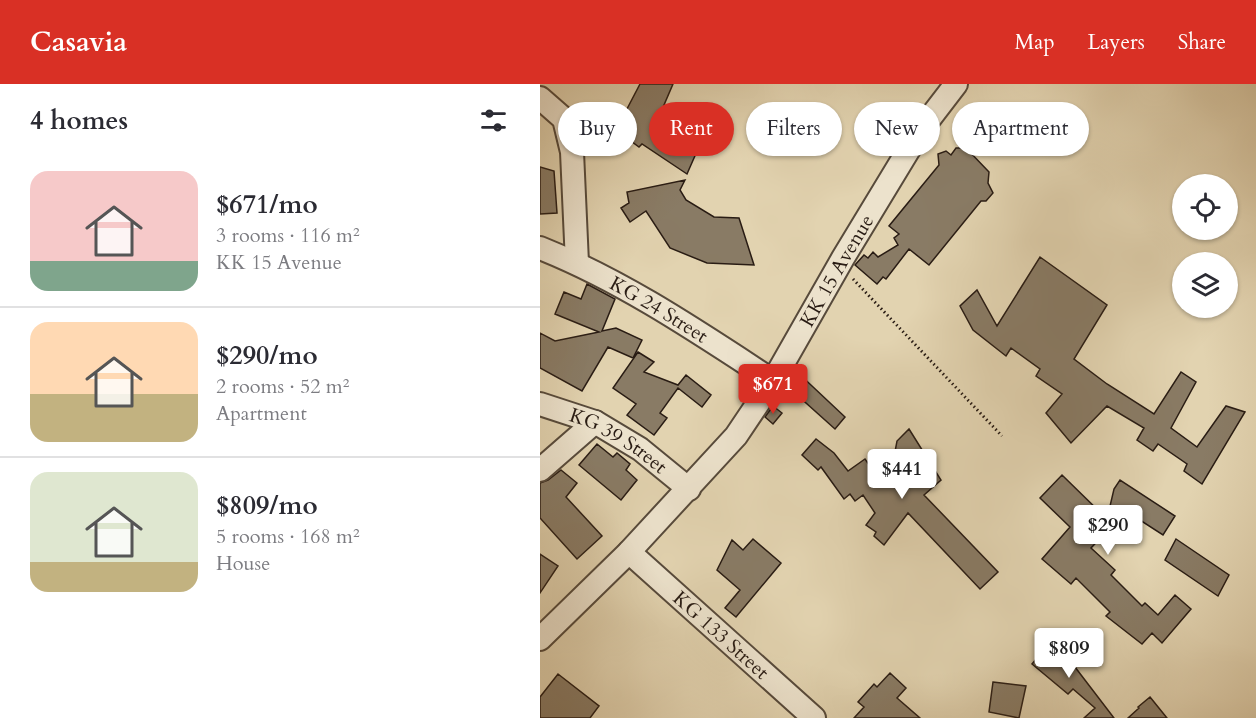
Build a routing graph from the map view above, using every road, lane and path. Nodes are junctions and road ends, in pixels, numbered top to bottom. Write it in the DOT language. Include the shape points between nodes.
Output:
graph roads {
  1 [pos="956,84"];
  2 [pos="540,98"];
  3 [pos="540,248"];
  4 [pos="577,263"];
  5 [pos="839,265"];
  6 [pos="773,381"];
  7 [pos="540,404"];
  8 [pos="595,422"];
  9 [pos="1002,436"];
  10 [pos="540,470"];
  11 [pos="689,489"];
  12 [pos="629,552"];
  13 [pos="540,639"];
  14 [pos="814,718"];
  1 -- 5 [label="street, KK 15 Avenue" via="920,131"];
  2 -- 4 [label="street" via="564,119 572,152"];
  3 -- 4 [label="street, KG 24 Street"];
  4 -- 6 [label="street, KG 24 Street" via="648,302"];
  5 -- 6 [label="street, KK 15 Avenue"];
  5 -- 9 [label="path"];
  6 -- 11 [label="street, KK 15 Avenue" via="736,436"];
  7 -- 8 [label="street, KG 39 Street"];
  8 -- 10 [label="street"];
  8 -- 11 [label="street, KG 39 Street" via="640,449"];
  11 -- 12 [label="street, KK 15 Avenue"];
  12 -- 13 [label="street, KK 15 Avenue"];
  12 -- 14 [label="street, KG 133 Street"];
}
